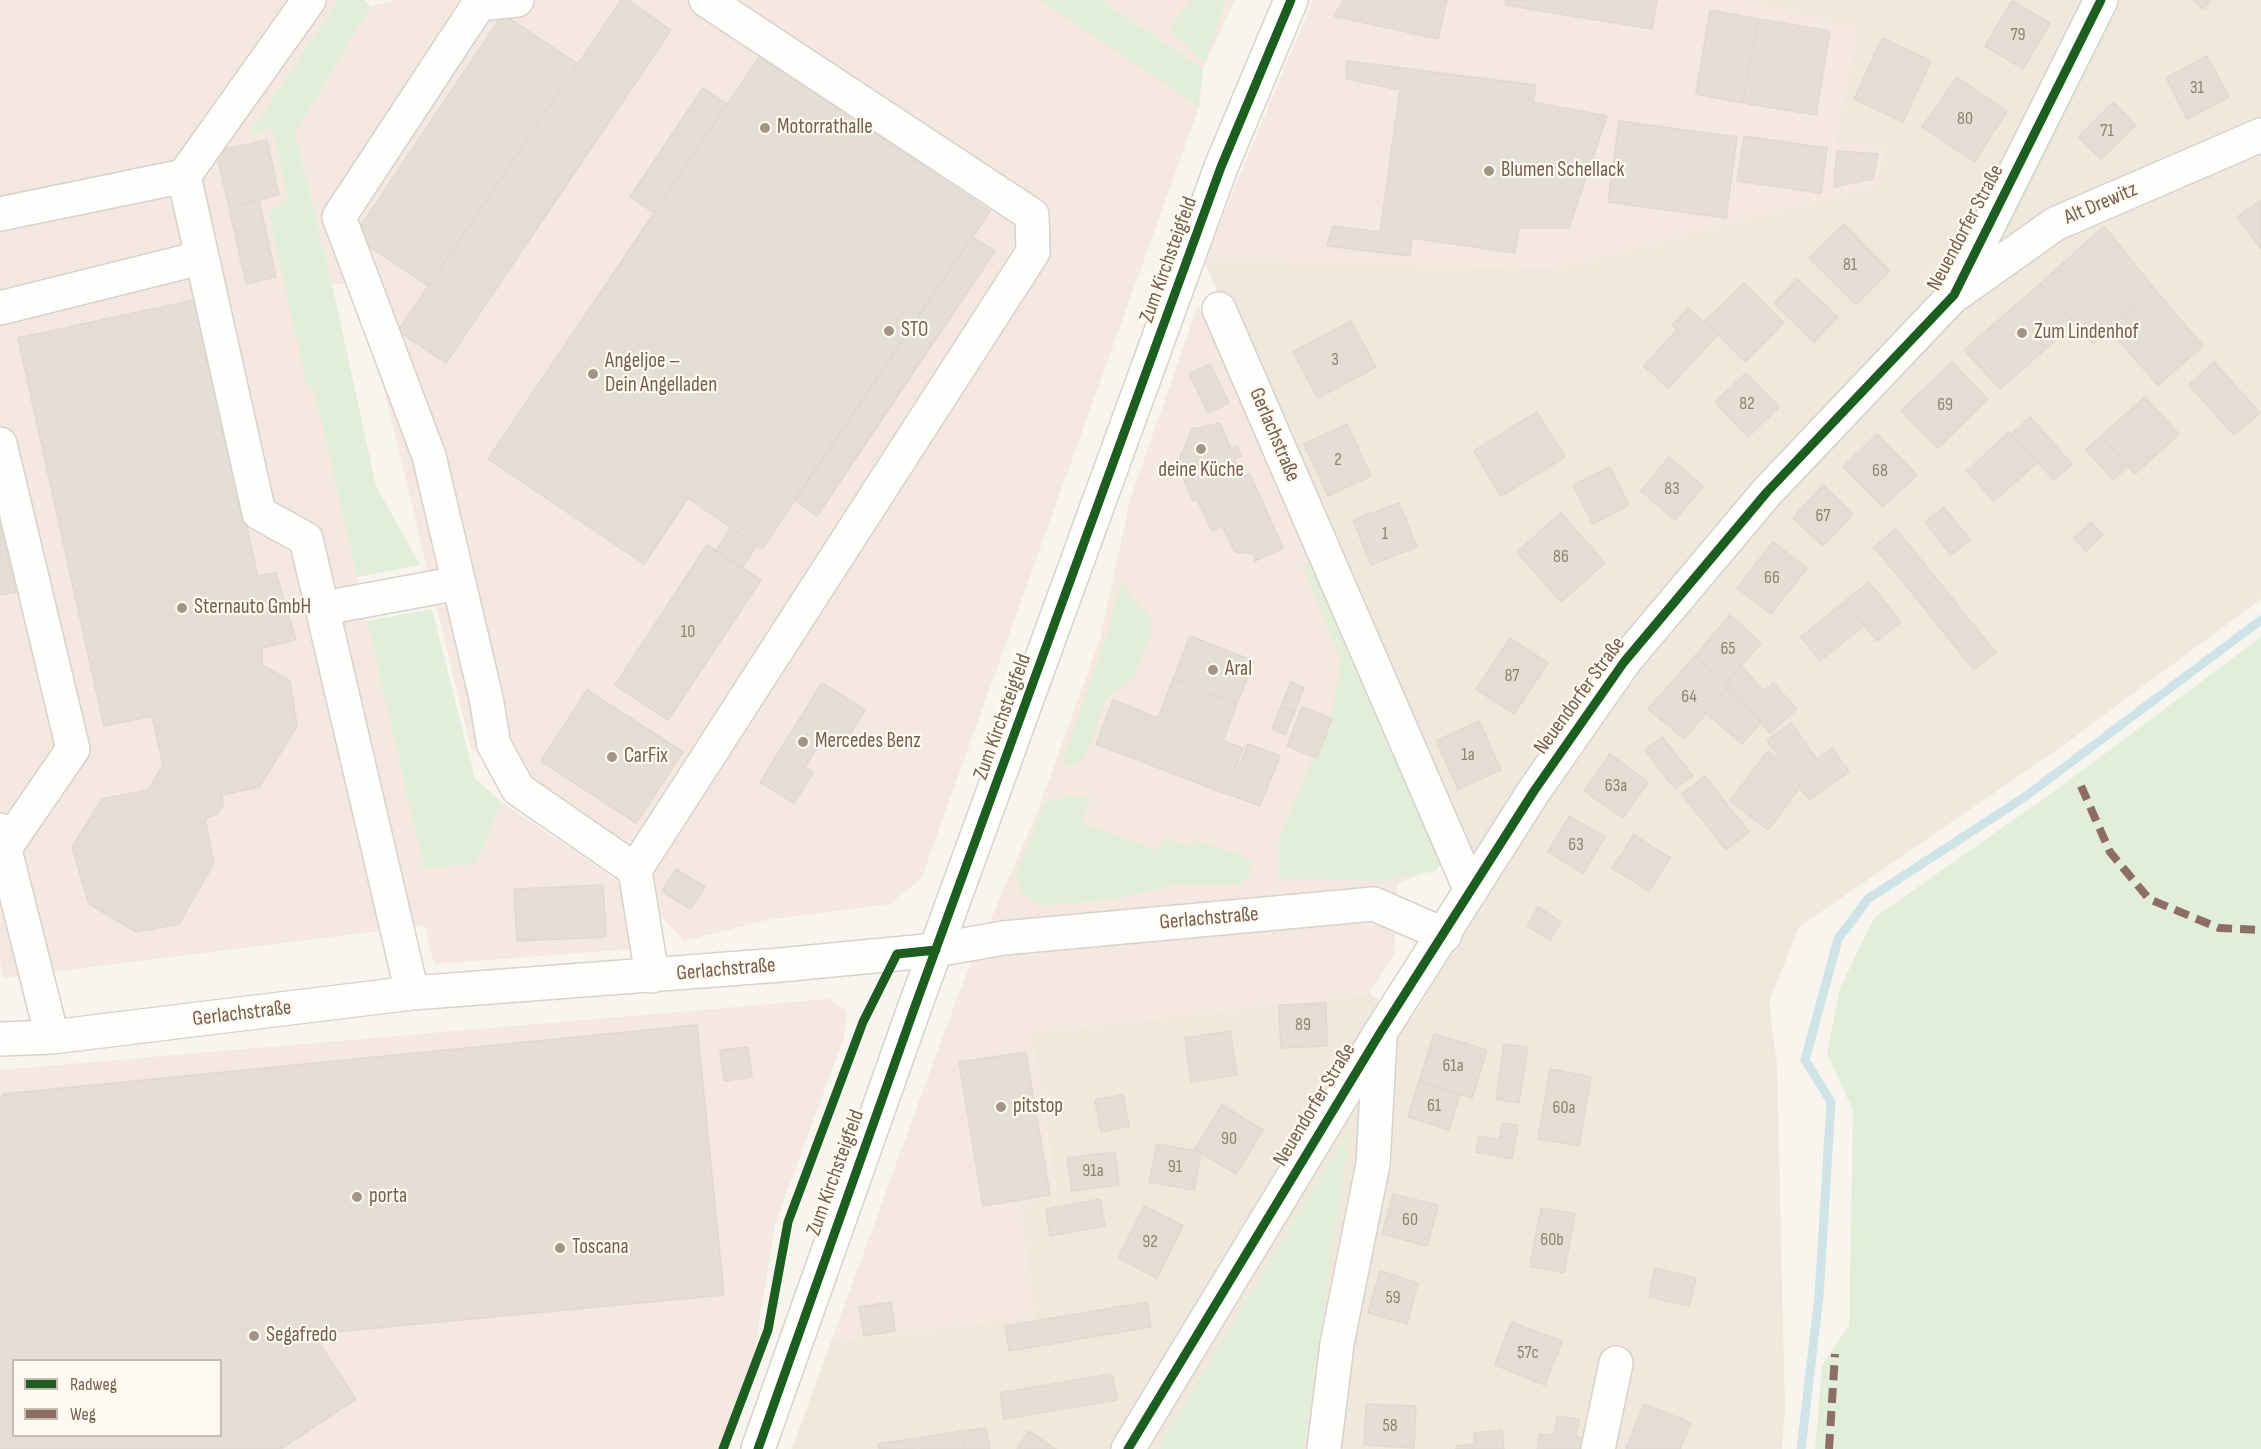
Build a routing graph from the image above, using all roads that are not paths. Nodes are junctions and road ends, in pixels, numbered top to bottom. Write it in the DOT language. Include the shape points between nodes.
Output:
graph roads {
  1 [pos="309,0"];
  2 [pos="517,0"];
  3 [pos="706,0"];
  4 [pos="1291,0"];
  5 [pos="2101,0"];
  6 [pos="2261,135"];
  7 [pos="184,176"];
  8 [pos="0,214"];
  9 [pos="200,258"];
  10 [pos="1954,296"];
  11 [pos="0,308"];
  12 [pos="1219,309"];
  13 [pos="0,444"];
  14 [pos="459,583"];
  15 [pos="324,608"];
  16 [pos="2,839"];
  17 [pos="635,870"];
  18 [pos="1472,891"];
  19 [pos="1445,935"];
  20 [pos="936,950"];
  21 [pos="652,976"];
  22 [pos="412,993"];
  23 [pos="1380,1033"];
  24 [pos="52,1037"];
  25 [pos="0,1039"];
  26 [pos="1617,1363"];
  27 [pos="758,1449"];
  28 [pos="1128,1449"];
  29 [pos="1324,1449"];
  30 [pos="1598,1449"];
  1 -- 7 [label="street"];
  2 -- 14 [label="street" via="479,4 339,217 429,456"];
  3 -- 17 [label="street" via="1032,215 1033,252"];
  4 -- 20 [label="street, Zum Kirchsteigfeld" via="1217,178"];
  5 -- 10 [label="street, Neuendorfer Straße"];
  6 -- 10 [label="street, Alt Drewitz" via="2055,224"];
  7 -- 8 [label="street"];
  7 -- 9 [label="street"];
  9 -- 11 [label="street"];
  9 -- 15 [label="street" via="259,513 306,539"];
  10 -- 18 [label="street, Neuendorfer Straße" via="1767,492 1624,662 1534,792"];
  12 -- 18 [label="street, Gerlachstraße"];
  13 -- 16 [label="street" via="73,749"];
  14 -- 15 [label="street"];
  14 -- 17 [label="street" via="494,745 518,789"];
  15 -- 22 [label="street"];
  16 -- 24 [label="street"];
  17 -- 21 [label="street"];
  18 -- 19 [label="street, Neuendorfer Straße"];
  19 -- 20 [label="street, Gerlachstraße" via="1374,904 1003,938"];
  19 -- 23 [label="street, Neuendorfer Straße"];
  20 -- 21 [label="street, Gerlachstraße"];
  20 -- 27 [label="street, Zum Kirchsteigfeld"];
  21 -- 22 [label="street, Gerlachstraße"];
  22 -- 24 [label="street, Gerlachstraße"];
  23 -- 28 [label="street, Neuendorfer Straße"];
  23 -- 29 [label="street" via="1373,1164 1337,1344"];
  24 -- 25 [label="street, Gerlachstraße"];
  26 -- 30 [label="street"];
}
